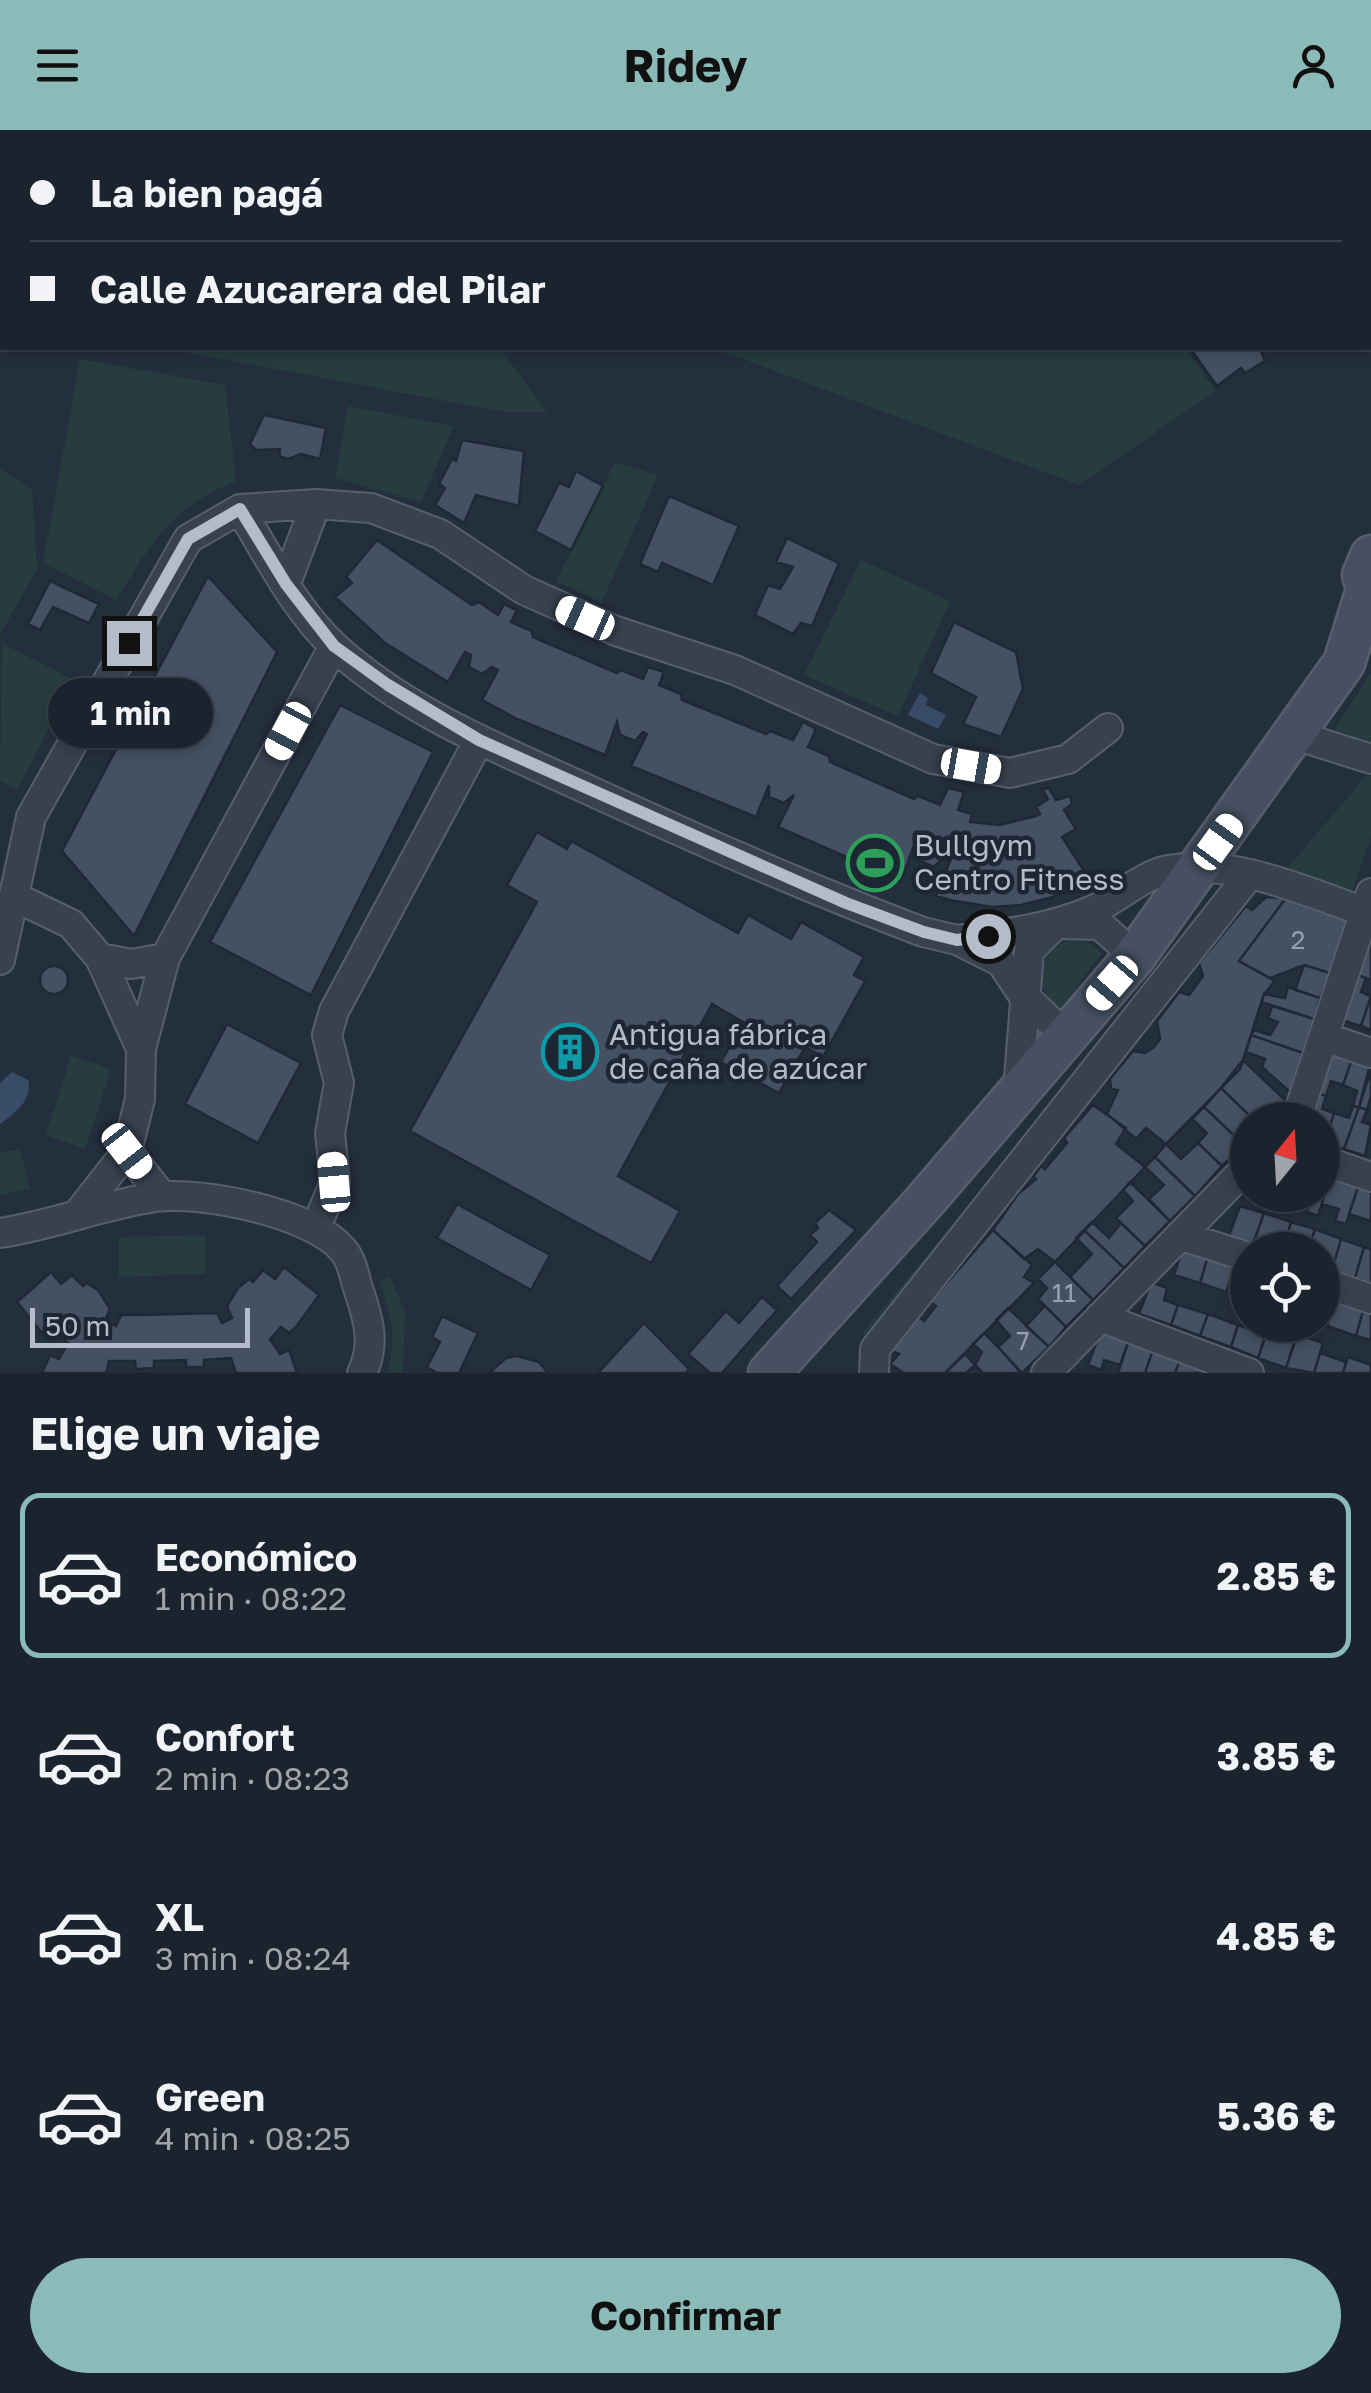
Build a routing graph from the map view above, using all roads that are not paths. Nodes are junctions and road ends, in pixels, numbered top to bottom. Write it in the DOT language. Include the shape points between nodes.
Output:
graph roads {
  1 [pos="316,504"];
  2 [pos="240,509"];
  3 [pos="1369,583"];
  4 [pos="286,584"];
  5 [pos="334,646"];
  6 [pos="1358,655"];
  7 [pos="1108,728"];
  8 [pos="1295,735"];
  9 [pos="479,740"];
  10 [pos="1371,760"];
  11 [pos="1199,868"];
  12 [pos="1250,874"];
  13 [pos="15,897"];
  14 [pos="1369,906"];
  15 [pos="1056,924"];
  16 [pos="957,940"];
  17 [pos="1134,956"];
  18 [pos="100,958"];
  19 [pos="165,958"];
  20 [pos="0,960"];
  21 [pos="1023,996"];
  22 [pos="1066,1036"];
  23 [pos="1324,1037"];
  24 [pos="141,1049"];
  25 [pos="1371,1053"];
  26 [pos="1018,1091"];
  27 [pos="1301,1102"];
  28 [pos="127,1151"];
  29 [pos="1340,1166"];
  30 [pos="1371,1177"];
  31 [pos="1230,1185"];
  32 [pos="162,1196"];
  33 [pos="80,1210"];
  34 [pos="316,1227"];
  35 [pos="0,1232"];
  36 [pos="1182,1236"];
  37 [pos="1230,1252"];
  38 [pos="1340,1288"];
  39 [pos="1371,1299"];
  40 [pos="1100,1317"];
  41 [pos="362,1373"];
  42 [pos="769,1373"];
  43 [pos="874,1373"];
  44 [pos="1046,1373"];
  45 [pos="1249,1373"];
  1 -- 2 [label="street"];
  1 -- 4 [label="street"];
  1 -- 7 [label="street" via="371,508 440,534 524,590 616,631 735,670 933,759 1010,772 1068,759"];
  2 -- 4 [label="street"];
  2 -- 13 [label="street" via="188,539 31,818"];
  3 -- 6 [label="main road"];
  4 -- 5 [label="street"];
  5 -- 9 [label="street"];
  5 -- 19 [label="street"];
  6 -- 8 [label="main road"];
  8 -- 10 [label="street"];
  8 -- 11 [label="main road"];
  9 -- 16 [label="street" via="846,903"];
  9 -- 34 [label="street" via="334,1011 328,1035 338,1082 330,1133 334,1182"];
  11 -- 12 [label="street"];
  11 -- 15 [label="street" via="1165,871"];
  11 -- 17 [label="main road"];
  12 -- 14 [label="street"];
  12 -- 43 [label="street" via="875,1349"];
  13 -- 18 [label="street" via="71,924"];
  13 -- 20 [label="street"];
  14 -- 23 [label="street"];
  15 -- 16 [label="street"];
  15 -- 17 [label="street" via="1100,926"];
  15 -- 21 [label="street" via="1028,950"];
  16 -- 21 [label="street" via="1001,962"];
  17 -- 22 [label="main road"];
  18 -- 19 [label="street" via="131,964"];
  18 -- 24 [label="street"];
  19 -- 24 [label="street"];
  21 -- 22 [label="street"];
  21 -- 26 [label="street"];
  22 -- 26 [label="main road"];
  23 -- 25 [label="street"];
  23 -- 27 [label="street"];
  24 -- 28 [label="street" via="140,1099"];
  26 -- 42 [label="main road"];
  28 -- 32 [label="street"];
  28 -- 33 [label="street"];
  29 -- 30 [label="street"];
  31 -- 36 [label="street"];
  32 -- 33 [label="street"];
  32 -- 34 [label="street" via="242,1205"];
  33 -- 35 [label="street"];
  34 -- 41 [label="street" via="344,1250 352,1268 371,1330"];
  36 -- 37 [label="street"];
  36 -- 40 [label="street"];
  38 -- 39 [label="street"];
  40 -- 44 [label="street"];
  40 -- 45 [label="street"];
}
